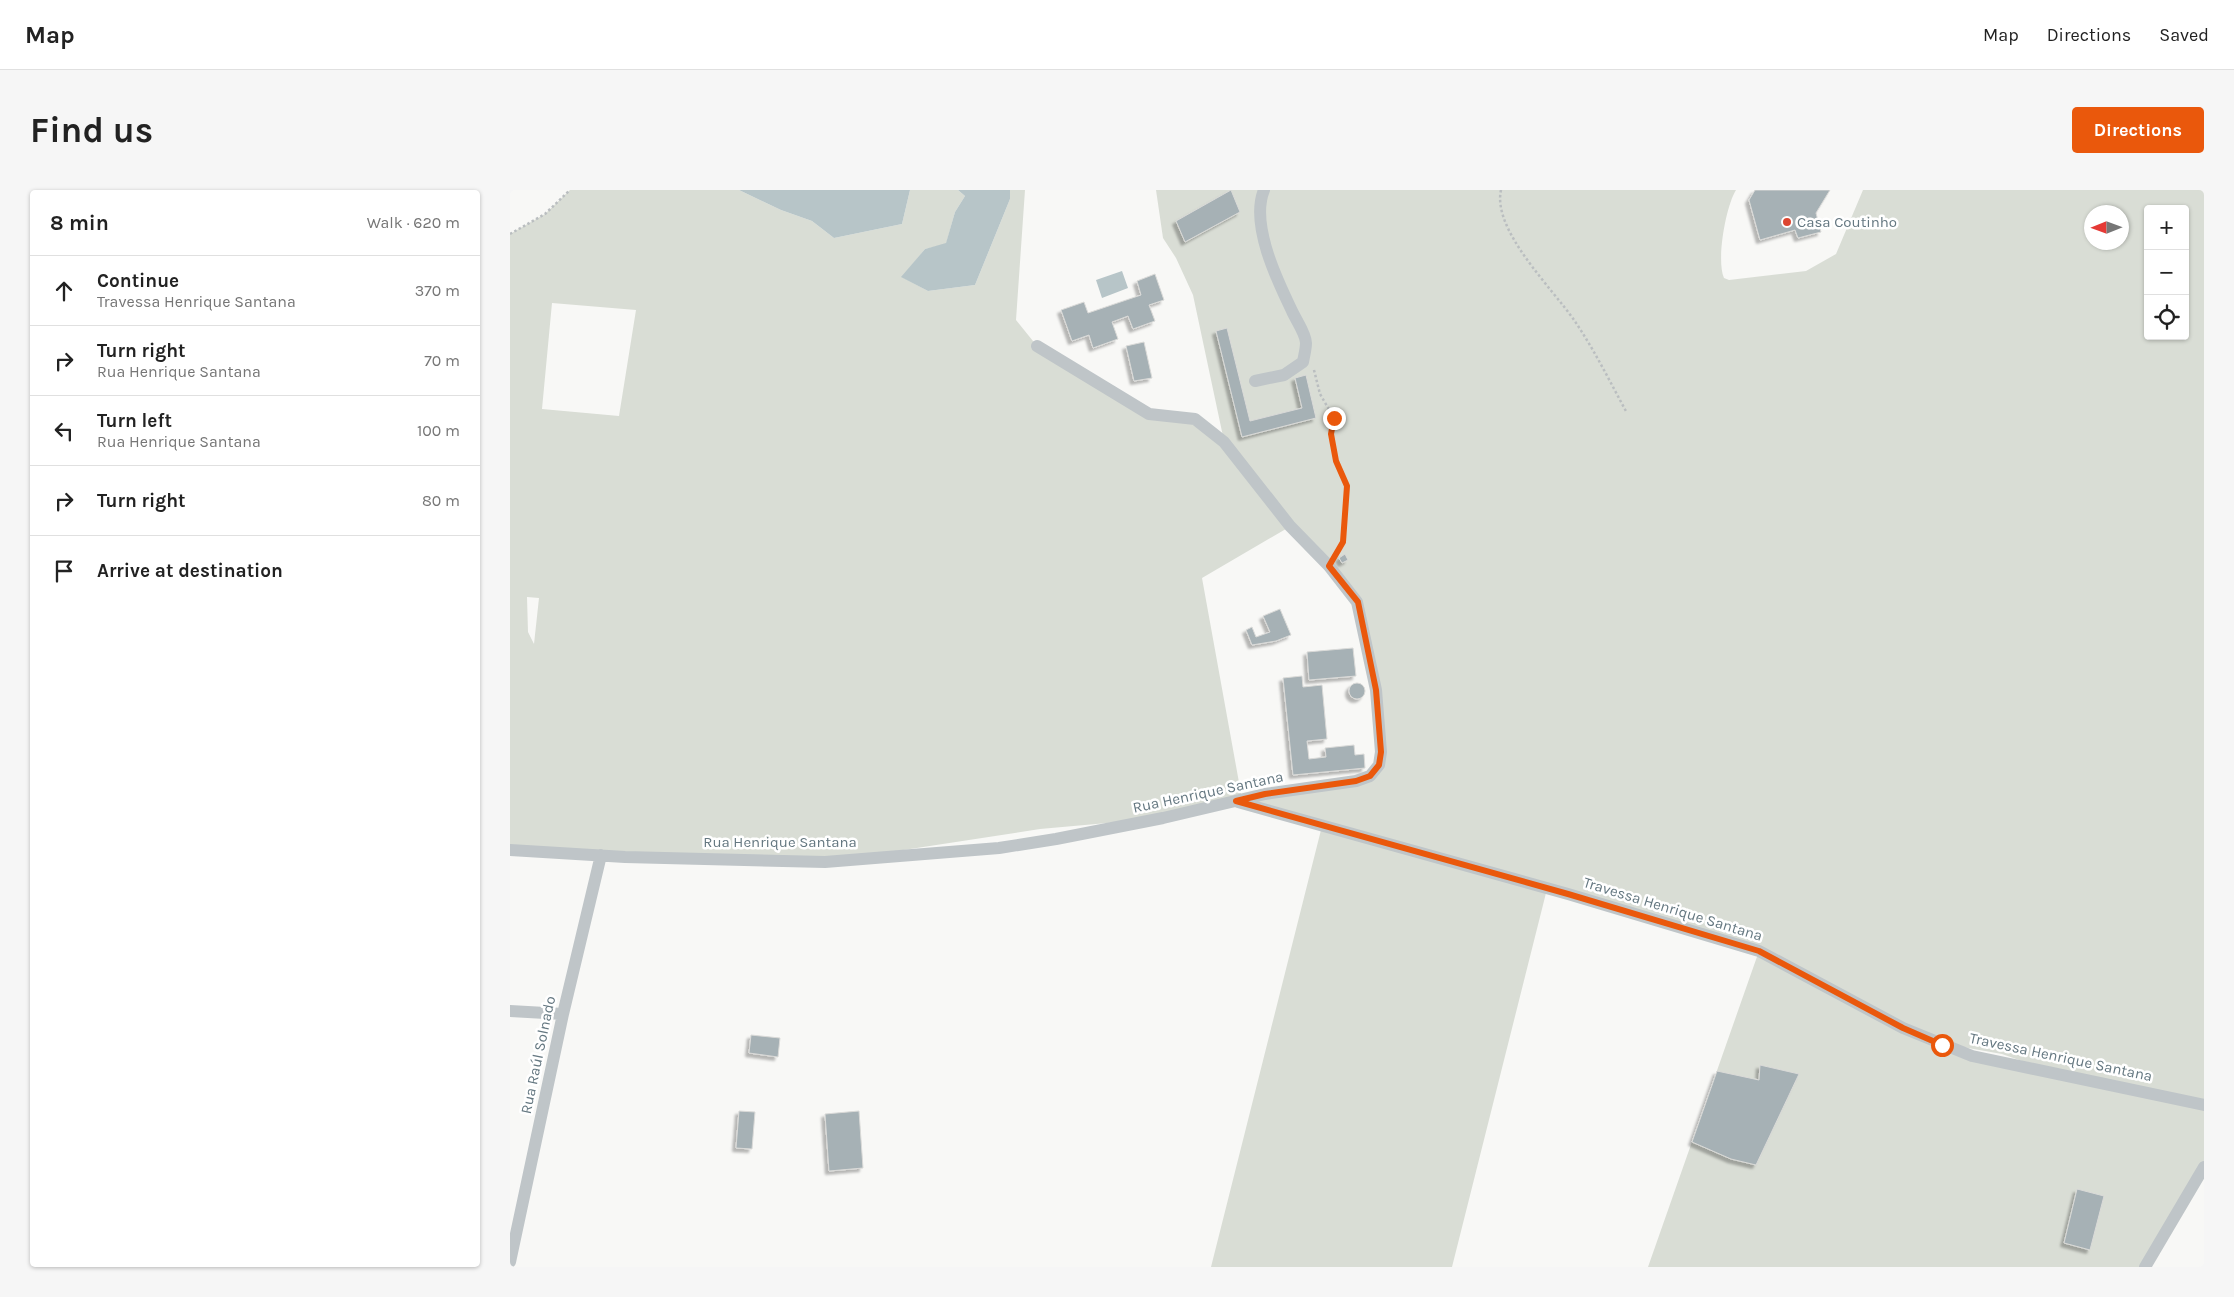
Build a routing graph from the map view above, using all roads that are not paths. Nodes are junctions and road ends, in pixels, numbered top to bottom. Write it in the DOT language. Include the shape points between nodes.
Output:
graph roads {
  1 [pos="1264,190"];
  2 [pos="1037,346"];
  3 [pos="1255,381"];
  4 [pos="1236,801"];
  5 [pos="510,850"];
  6 [pos="601,855"];
  7 [pos="510,1011"];
  8 [pos="563,1014"];
  9 [pos="2204,1105"];
  10 [pos="2204,1167"];
  11 [pos="510,1262"];
  12 [pos="2145,1267"];
  1 -- 3 [label="street" via="1260,199 1260,217 1267,248 1276,277 1306,342 1303,362 1284,375"];
  2 -- 4 [label="street, Rua Henrique Santana" via="1150,414 1195,419 1224,442 1290,526 1358,602 1376,690 1381,752 1379,765 1370,776 1356,781"];
  4 -- 6 [label="street, Rua Henrique Santana" via="999,848 825,862"];
  4 -- 9 [label="street, Travessa Henrique Santana" via="1759,951 1903,1028 1972,1056"];
  5 -- 6 [label="street, Rua Henrique Santana"];
  6 -- 8 [label="street, Rua Raúl Solnado"];
  7 -- 8 [label="street"];
  8 -- 11 [label="street, Rua Raúl Solnado"];
  10 -- 12 [label="street"];
}
